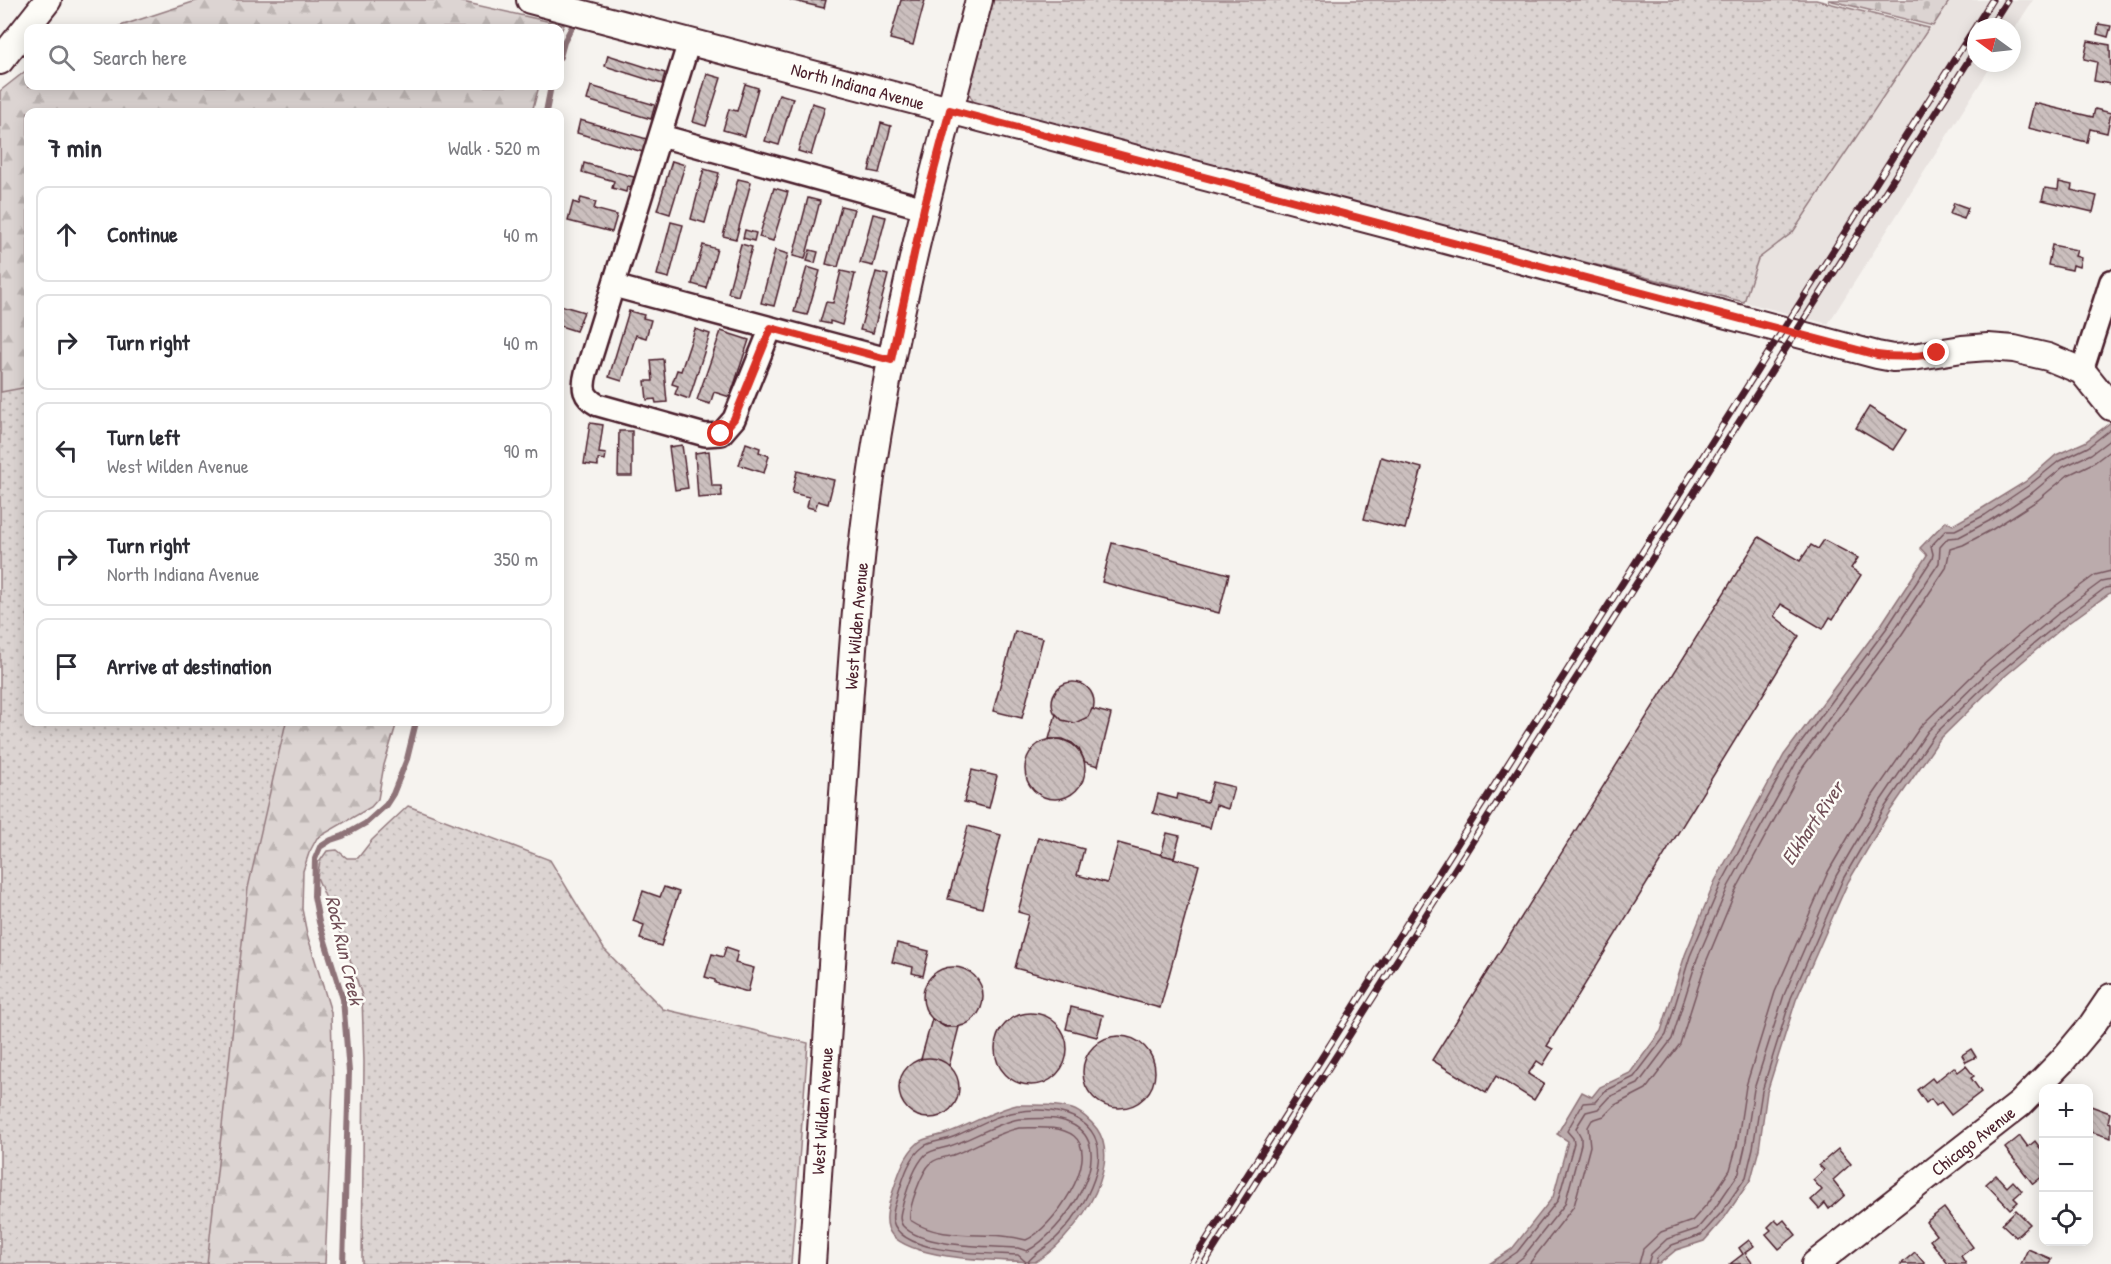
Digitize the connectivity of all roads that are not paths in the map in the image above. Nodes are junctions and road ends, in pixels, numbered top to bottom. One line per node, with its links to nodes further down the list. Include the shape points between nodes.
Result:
1 (48, 0): 4 (street)
2 (530, 0): 6 (street, North Indiana Avenue)
3 (979, 0): 8 (street, West Wilden Avenue)
4 (29, 24)
5 (24, 30): 7 (street)
6 (689, 42): 8 (street, North Indiana Avenue); 9 (street)
7 (0, 61)
8 (950, 110): 10 (street, West Wilden Avenue); 15 (street, North Indiana Avenue, via 1877,355 1893,358 1971,348 2014,349)
9 (661, 136): 10 (street); 12 (street)
10 (924, 208): 14 (street, West Wilden Avenue)
11 (2111, 281): 15 (street)
12 (614, 285): 13 (street); 13 (street, via 583,383 584,393 598,405 705,435 721,434 734,419)
13 (771, 328): 14 (street)
14 (891, 360): 18 (street, West Wilden Avenue, via 874,459 857,603)
15 (2082, 371): 16 (street, North Indiana Avenue)
16 (2111, 407)
17 (2111, 997): 19 (street, Chicago Avenue, via 2062,1061 2020,1104)
18 (812, 1264)
19 (1815, 1264)

